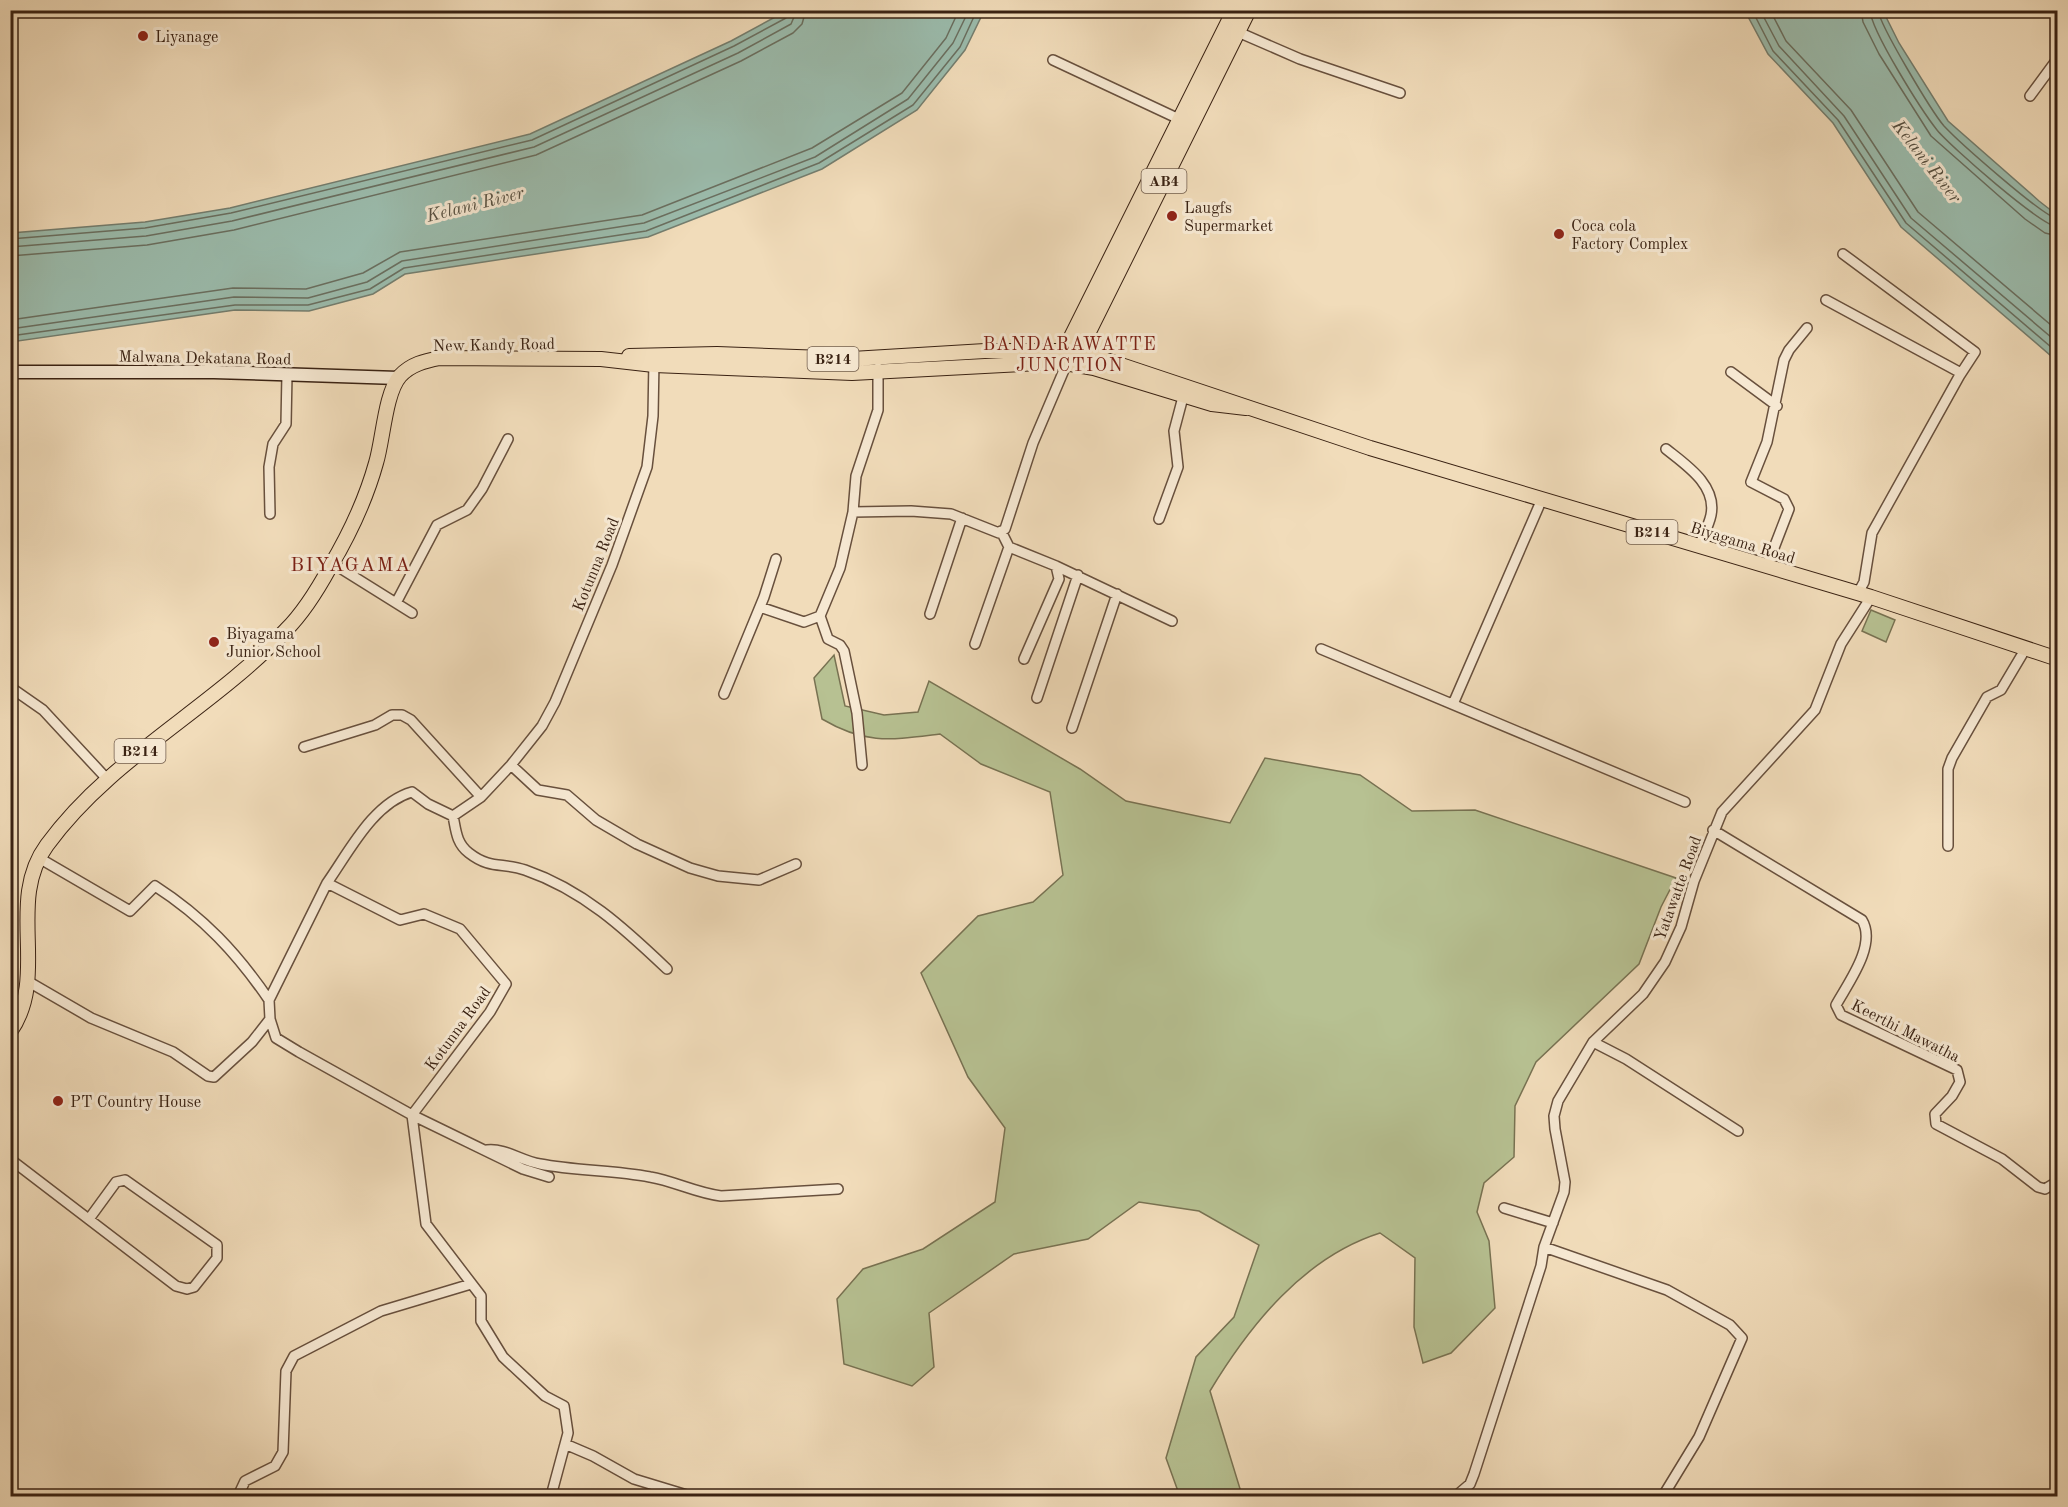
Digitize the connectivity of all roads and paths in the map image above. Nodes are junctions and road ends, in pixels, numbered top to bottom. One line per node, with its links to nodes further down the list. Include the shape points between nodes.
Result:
1 (1234, 10): 8 (main road, AB4)
2 (1249, 10): 3 (main road, AB4)
3 (1238, 32): 6 (street, via 1300,59); 8 (main road, AB4)
4 (2058, 58): 7 (street)
5 (1053, 60): 8 (street)
6 (1400, 93)
7 (2030, 96)
8 (1185, 122): 12 (main road, AB4)
9 (1843, 254): 18 (street, Yatawatte Road, via 1975,352)
10 (1826, 300): 18 (street)
11 (1808, 328): 21 (street, via 1784,360)
12 (1068, 358): 14 (main road, New Kandy Road / B214); 20 (main road, Biyagama Road / B214); 22 (main road, Biyagama Road / B214, via 1215,394); 30 (street, via 1033,443 1008,525)
13 (654, 359): 14 (main road, New Kandy Road / B214); 19 (main road, New Kandy Road / B214, via 440,358 419,362); 57 (street, Kotunna Road, via 651,443 633,509 555,702 542,726)
14 (878, 365): 26 (street, via 878,410 856,476)
15 (10, 372): 17 (main road, Malwana Dekatana Road)
16 (1731, 372): 21 (street)
17 (286, 374): 19 (main road, Malwana Dekatana Road); 27 (street, via 286,424 273,444 269,467)
18 (1960, 375): 39 (street, Yatawatte Road, via 1872,532)
19 (399, 378): 34 (main road, B214, via 369,485)
20 (1183, 396): 22 (main road, Biyagama Road / B214); 29 (street, via 1174,431 1178,467)
21 (1777, 406): 36 (street, via 1751,482 1784,499 1789,510)
22 (1246, 408): 25 (main road, Biyagama Road / B214)
23 (508, 439): 40 (street, via 467,510 437,525)
24 (1666, 449): 31 (street, via 1700,477 1710,496 1712,514)
25 (1542, 499): 31 (main road, Biyagama Road / B214); 54 (street)
26 (853, 512): 28 (street, via 911,511); 44 (street, via 840,568)
27 (270, 514)
28 (962, 518): 30 (street); 43 (street)
29 (1159, 519)
30 (1001, 531): 32 (street)
31 (1699, 546): 36 (main road, Biyagama Road / B214)
32 (1009, 547): 35 (street); 46 (street)
33 (776, 560): 41 (street)
34 (332, 563): 40 (street); 59 (main road, B214, via 299,616 276,640)
35 (1056, 566): 37 (street); 49 (street, via 1059,579)
36 (1767, 566): 39 (main road, Biyagama Road / B214)
37 (1078, 575): 38 (street); 53 (street)
38 (1117, 594): 45 (street); 55 (street)
39 (1865, 595): 47 (main road, Biyagama Road / B214); 63 (street, Yatawatte Road, via 1815,710 1722,812)
40 (396, 603): 42 (street)
41 (760, 607): 44 (street, via 804,622); 52 (street)
42 (412, 613)
43 (930, 614)
44 (820, 616): 58 (street, via 828,639 844,651 857,713)
45 (1172, 621)
46 (975, 644)
47 (2026, 648): 50 (main road, Biyagama Road / B214); 64 (street, via 2001,690 1987,697 1952,758 1948,769)
48 (1322, 649): 54 (street)
49 (1024, 659)
50 (2058, 659)
51 (10, 687): 59 (street, via 43,710)
52 (724, 694)
53 (1037, 698)
54 (1453, 704): 61 (street)
55 (1072, 728)
56 (304, 747): 60 (street, via 375,725 392,715 402,715 411,720)
57 (511, 765): 60 (street, Kotunna Road); 66 (street, via 538,790 567,795 596,820 690,868 718,876 759,880)
58 (862, 765)
59 (107, 779): 65 (main road, B214, via 65,820)
60 (481, 797): 62 (street, Kotunna Road)
61 (1685, 802)
62 (453, 816): 67 (street, via 412,792 402,795 365,828); 68 (street, via 457,839 467,852 490,866 523,869 592,904)
63 (1713, 830): 73 (street, Yatawatte Road, via 1681,927 1665,962 1643,994); 79 (street, Keerthi Mawatha, via 1862,920 1867,939 1836,1005 1840,1015 1958,1070 1960,1082 1935,1114 1936,1124 2002,1159 2038,1187 2045,1189)
64 (1948, 846)
65 (39, 858): 69 (main road, B214, via 27,900); 70 (street, via 130,911 155,886 182,904 241,959)
66 (796, 864)
67 (327, 883): 70 (street); 74 (street, Kotunna Road, via 400,920 424,914 460,929 506,984)
68 (668, 969)
69 (29, 982): 71 (street, via 91,1018 173,1052 214,1077 252,1042); 72 (main road, B214, via 21,1012)
70 (269, 1000): 71 (street)
71 (270, 1019): 74 (street, via 276,1038)
72 (10, 1032)
73 (1593, 1042): 75 (street); 83 (street, Yatawatte Road, via 1570,1077 1554,1116 1565,1182)
74 (412, 1115): 76 (street); 85 (street, via 426,1224)
75 (1738, 1131)
76 (486, 1150): 78 (street); 80 (street, via 497,1149 544,1165 652,1177 721,1196)
77 (10, 1159): 82 (street)
78 (549, 1177)
79 (2058, 1181)
80 (838, 1189)
81 (1504, 1208): 83 (street)
82 (89, 1219): 82 (street, via 116,1182 124,1180 217,1245 217,1258 194,1287 176,1286)
83 (1553, 1223): 84 (street, Yatawatte Road)
84 (1544, 1247): 90 (street, Yatawatte Road, via 1474,1474 1470,1484); 91 (street, via 1666,1290 1730,1325 1742,1338 1699,1437)
85 (471, 1284): 86 (street, via 481,1296 481,1321 503,1357 545,1396 564,1406 568,1419); 87 (street, via 381,1311 294,1356 286,1371 283,1452 275,1466 245,1480)
86 (565, 1444): 88 (street); 89 (street, via 634,1479)
87 (238, 1497)
88 (551, 1497)
89 (690, 1497)
90 (1456, 1497)
91 (1663, 1497)

